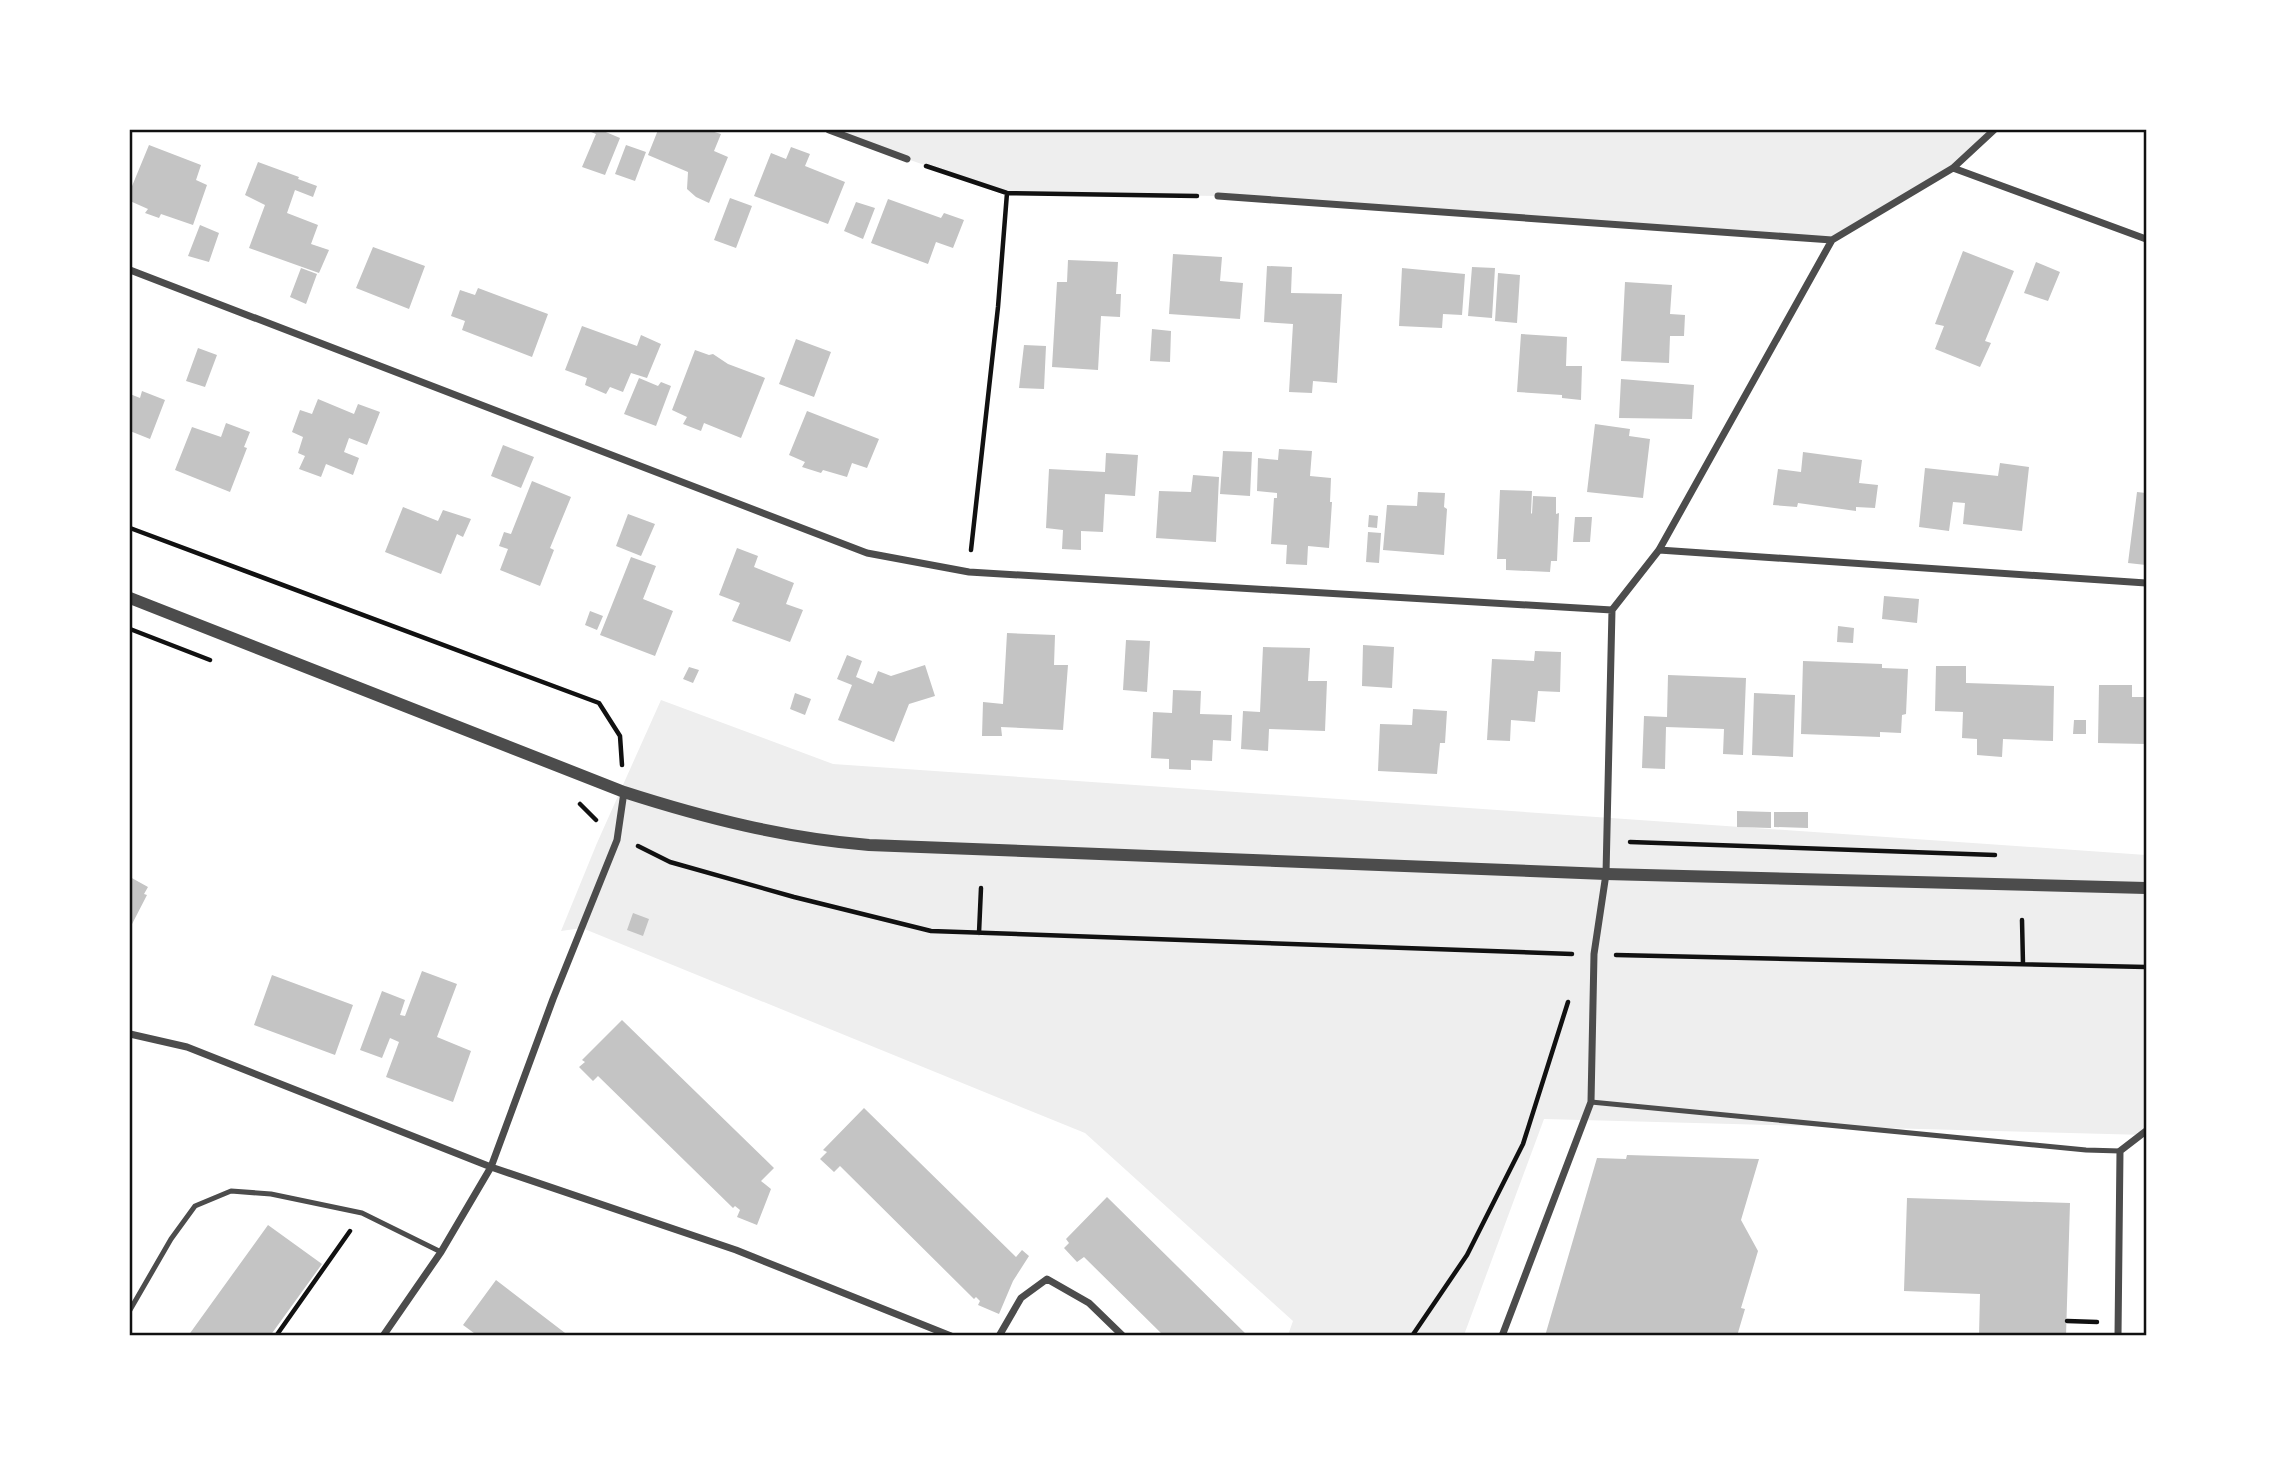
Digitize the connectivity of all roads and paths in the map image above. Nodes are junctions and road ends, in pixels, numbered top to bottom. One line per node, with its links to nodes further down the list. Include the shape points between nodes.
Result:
1 (829, 130): 3 (street)
2 (1994, 130): 4 (street)
3 (907, 159): 5 (path)
4 (1953, 168): 7 (street); 8 (street)
5 (1007, 193): 6 (path); 12 (path)
6 (1218, 196): 8 (street)
7 (2147, 239)
8 (1832, 240): 11 (street)
9 (130, 270): 12 (street, via 867,553)
10 (130, 528): 18 (path, via 599,703 620,737)
11 (1659, 550): 13 (street); 15 (street)
12 (969, 572): 15 (street)
13 (2147, 583)
14 (130, 597): 18 (street)
15 (1612, 610): 21 (street)
16 (130, 629): 17 (path)
17 (220, 664)
18 (624, 792): 20 (street); 23 (street, via 752,829 833,842)
19 (580, 804): 20 (path)
20 (617, 840): 27 (path, via 670,862 794,897 931,931); 36 (street)
21 (1606, 841): 22 (path); 23 (street)
22 (1996, 855)
23 (1606, 874): 25 (street); 28 (street)
24 (981, 888): 27 (path)
25 (2147, 888)
26 (2022, 920): 29 (path)
27 (979, 933): 28 (path)
28 (1594, 954): 29 (path); 33 (street)
29 (2022, 964): 30 (path)
30 (2147, 967)
31 (1571, 992): 45 (path, via 1523,1144 1467,1255)
32 (130, 1034): 36 (street, via 187,1047)
33 (1591, 1102): 35 (lane); 46 (street)
34 (2147, 1131): 35 (street)
35 (2120, 1151): 47 (street)
36 (491, 1167): 38 (street); 42 (street, via 736,1250)
37 (362, 1213): 38 (lane); 39 (lane, via 271,1194 231,1191 195,1206); 40 (path)
38 (441, 1252): 41 (street)
39 (130, 1310)
40 (276, 1335)
41 (383, 1335)
42 (951, 1335)
43 (999, 1335): 44 (street, via 1021,1298 1047,1279 1089,1303)
44 (1123, 1335)
45 (1412, 1335)
46 (1502, 1335)
47 (2118, 1335)

